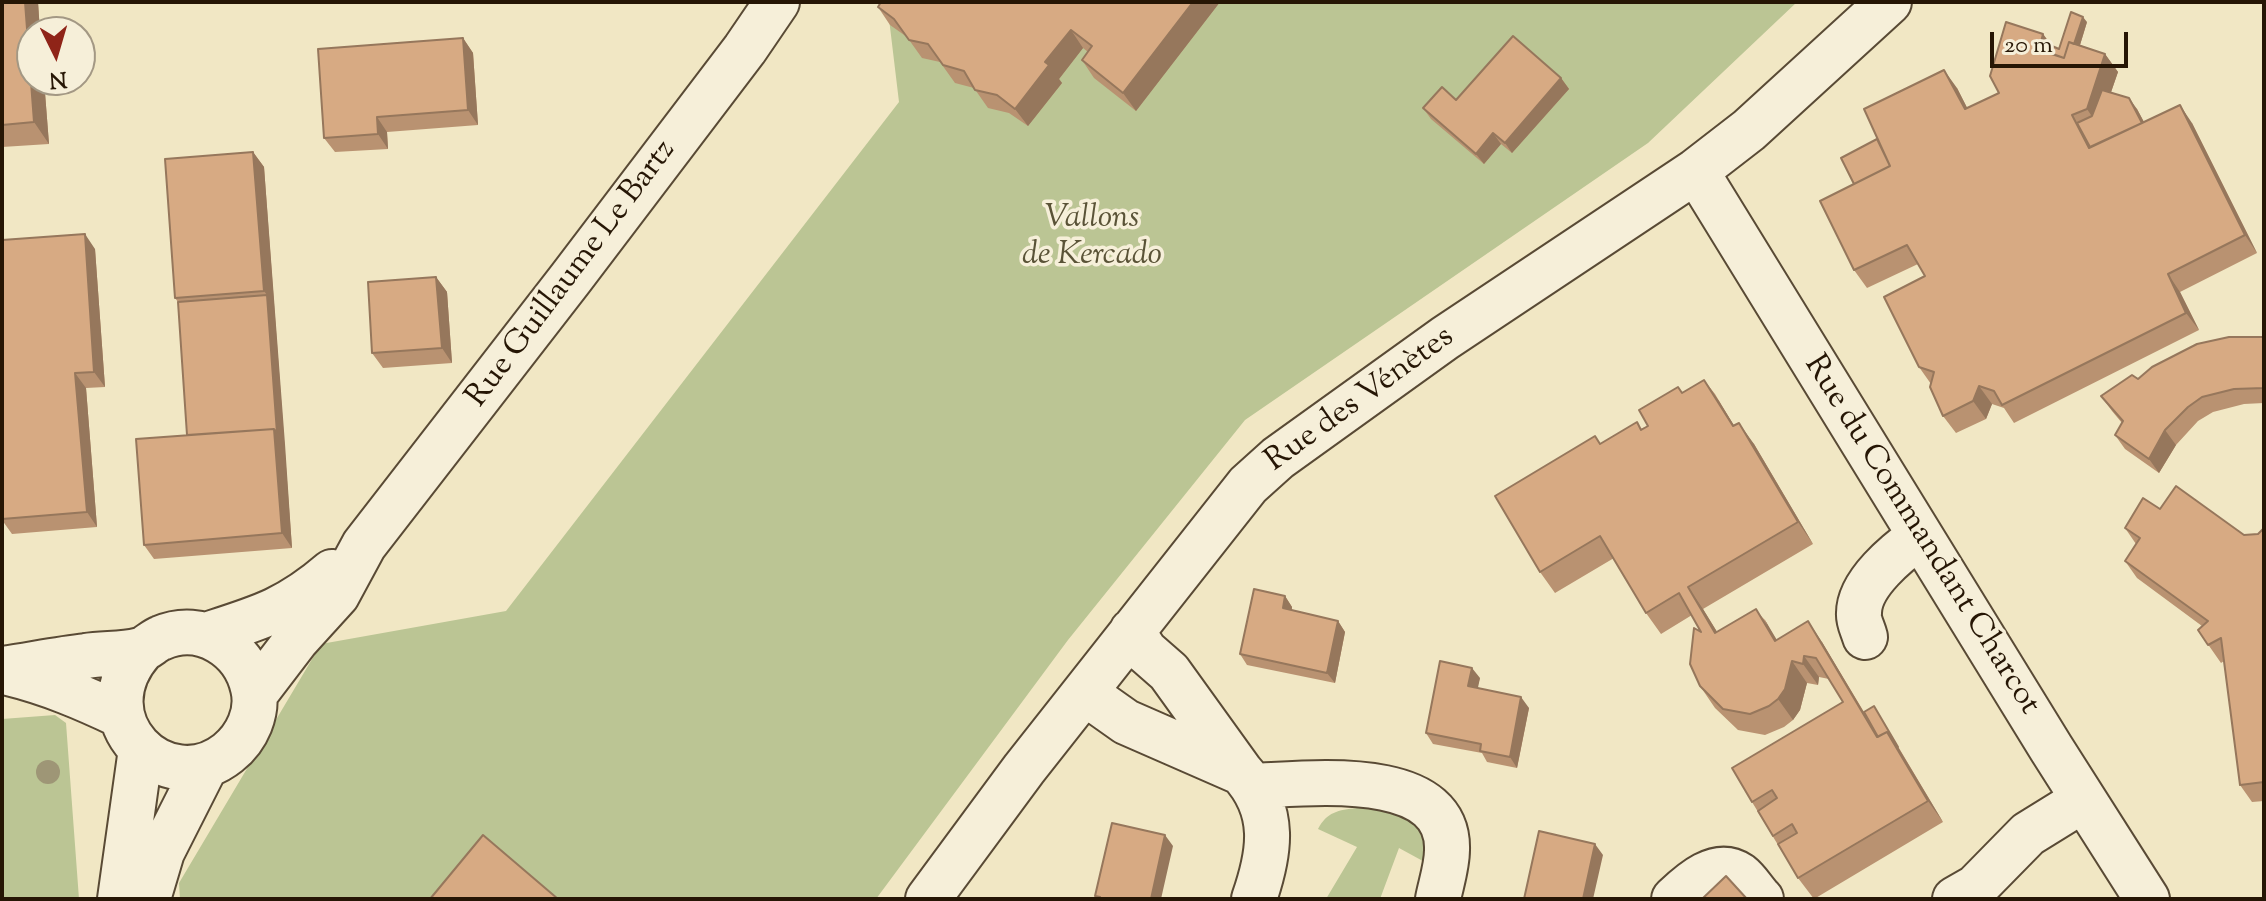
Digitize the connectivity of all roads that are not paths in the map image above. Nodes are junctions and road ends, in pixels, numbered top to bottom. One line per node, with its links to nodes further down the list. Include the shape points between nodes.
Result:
1 (777, 2): 5 (street, Rue Guillaume Le Bartz)
2 (1889, 2): 3 (street, Rue des Vénètes, via 1749,130)
3 (1696, 171): 4 (street, Rue du Commandant Charcot); 6 (street, Rue des Vénètes, via 1458,329 1278,458 1248,485)
4 (1920, 536): 8 (street, via 1879,573 1860,600 1858,616); 16 (street, Rue du Commandant Charcot)
5 (364, 545): 7 (street, Rue Guillaume Le Bartz, via 304,596 276,612); 12 (street, Rue Guillaume Le Bartz, via 337,595)
6 (1132, 631): 11 (street, Rue des Vénètes); 15 (street, via 1169,672)
7 (206, 635): 9 (street, via 183,632 161,637); 12 (street, via 239,657)
8 (1865, 637)
9 (142, 650): 10 (street); 13 (street, via 122,680 120,698)
10 (2, 671): 13 (street, via 77,694)
11 (1085, 693): 15 (street, via 1126,722); 19 (street, Rue des Vénètes)
12 (255, 694): 14 (street, via 242,739)
13 (131, 732): 14 (street, via 169,765); 17 (street)
14 (206, 765): 18 (street, via 162,852)
15 (1247, 779): 20 (street, via 1264,810 1268,833 1265,868); 21 (street, via 1388,787 1428,804 1441,821 1448,849)
16 (2083, 800): 24 (street, via 2028,834 1976,887); 25 (street, Rue du Commandant Charcot)
17 (120, 899)
18 (148, 899)
19 (928, 899)
20 (1254, 899)
21 (1438, 899)
22 (1674, 899): 23 (street, via 1694,880 1717,870 1738,874)
23 (1761, 899)
24 (1955, 899)
25 (2147, 899)

